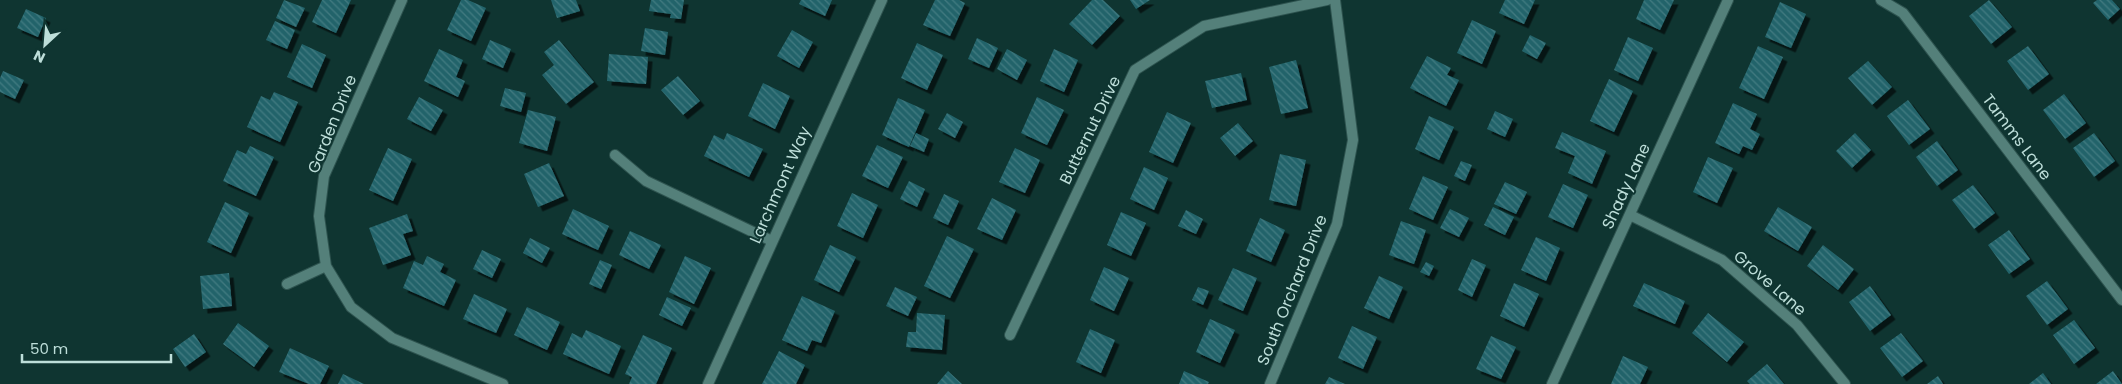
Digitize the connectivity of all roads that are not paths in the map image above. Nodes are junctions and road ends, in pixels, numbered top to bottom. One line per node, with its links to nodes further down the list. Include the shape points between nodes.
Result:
1 (402, 0): 10 (street, Garden Drive, via 324,176 319,216)
2 (882, 0): 9 (street, Larchmont Way)
3 (1327, 0): 13 (street, Butternut Drive, via 1204,26 1135,70)
4 (1335, 0): 16 (street, South Orchard Drive, via 1353,140 1337,224)
5 (1728, 0): 8 (street, Shady Lane)
6 (1881, 0): 12 (street, Tamms Lane, via 1903,13)
7 (615, 155): 9 (street, via 646,181)
8 (1630, 215): 17 (street, Shady Lane); 18 (street, Grove Lane, via 1722,260 1796,325)
9 (772, 241): 15 (street, Larchmont Way)
10 (326, 266): 11 (street); 14 (street, via 351,308 392,338)
11 (287, 284)
12 (2122, 300)
13 (1010, 335)
14 (503, 384)
15 (708, 384)
16 (1270, 384)
17 (1552, 384)
18 (1845, 384)

